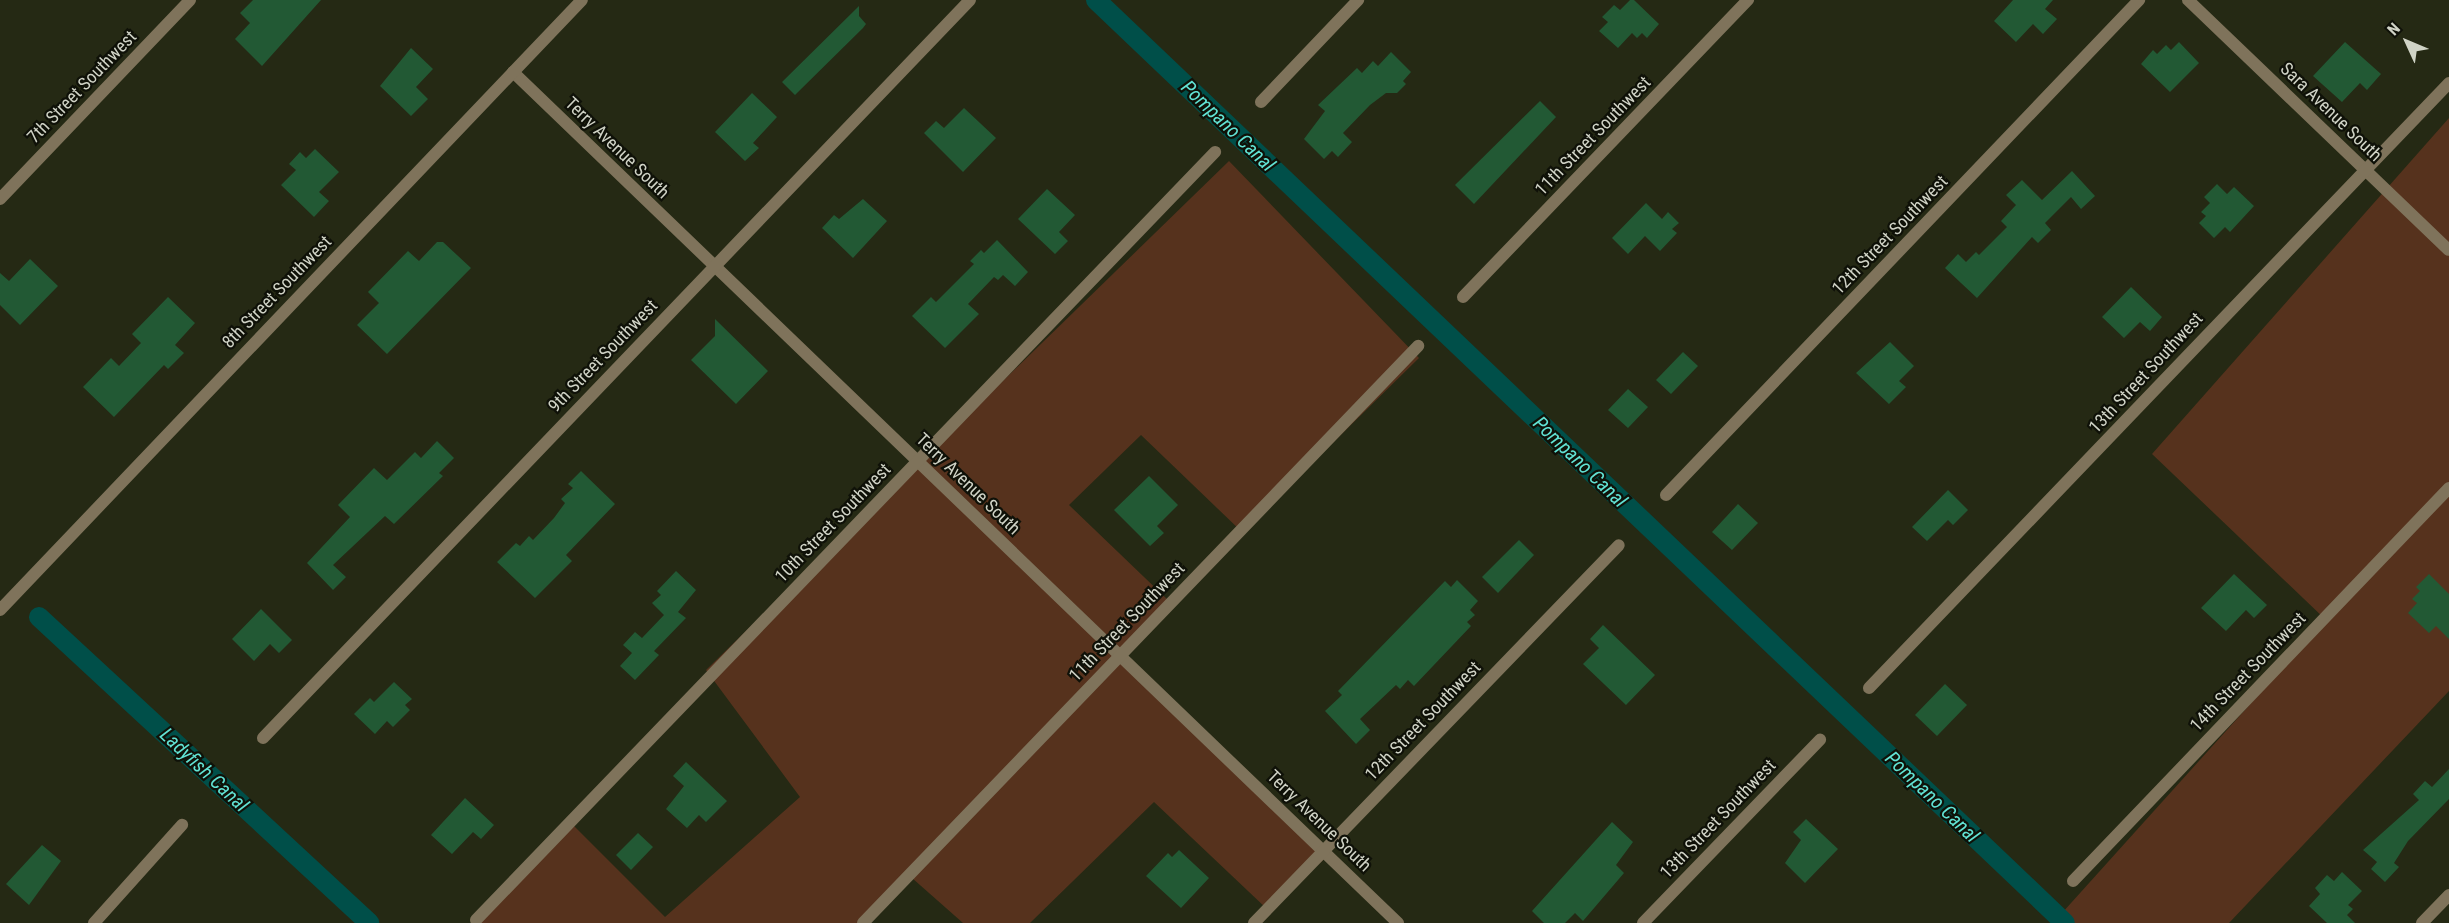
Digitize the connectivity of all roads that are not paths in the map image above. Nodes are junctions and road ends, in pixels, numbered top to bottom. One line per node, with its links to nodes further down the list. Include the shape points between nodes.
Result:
1 (190, 0): 13 (street, 7th Street Southwest)
2 (582, 0): 8 (street, 8th Street Southwest)
3 (970, 0): 15 (street, 9th Street Southwest)
4 (1358, 0): 10 (street)
5 (1748, 0): 16 (street, 11th Street Southwest)
6 (2139, 0): 20 (street, 12th Street Southwest)
7 (2188, 0): 12 (street, Sara Avenue South)
8 (513, 72): 15 (street, Terry Avenue South); 22 (street, 8th Street Southwest)
9 (2449, 83): 12 (street, 13th Street Southwest)
10 (1262, 102)
11 (1215, 152): 18 (street, 10th Street Southwest)
12 (2366, 170): 14 (street, Sara Avenue South); 24 (street, 13th Street Southwest)
13 (0, 199)
14 (2449, 250)
15 (715, 265): 18 (street, Terry Avenue South); 25 (street, 9th Street Southwest)
16 (1463, 297)
17 (1418, 346): 23 (street, 11th Street Southwest)
18 (917, 461): 23 (street, Terry Avenue South); 31 (street, 10th Street Southwest)
19 (2449, 489): 29 (street, 14th Street Southwest)
20 (1666, 495)
21 (1619, 545): 28 (street, 12th Street Southwest)
22 (0, 610)
23 (1120, 654): 28 (street, Terry Avenue South); 33 (street, 11th Street Southwest)
24 (1869, 688)
25 (263, 738)
26 (1820, 740): 36 (street, 13th Street Southwest)
27 (182, 825): 32 (street)
28 (1324, 850): 34 (street, 12th Street Southwest); 35 (street, Terry Avenue South)
29 (2073, 881)
30 (2449, 895): 37 (street)
31 (476, 920)
32 (94, 923)
33 (863, 923)
34 (1254, 923)
35 (1398, 923)
36 (1643, 923)
37 (2422, 923)

